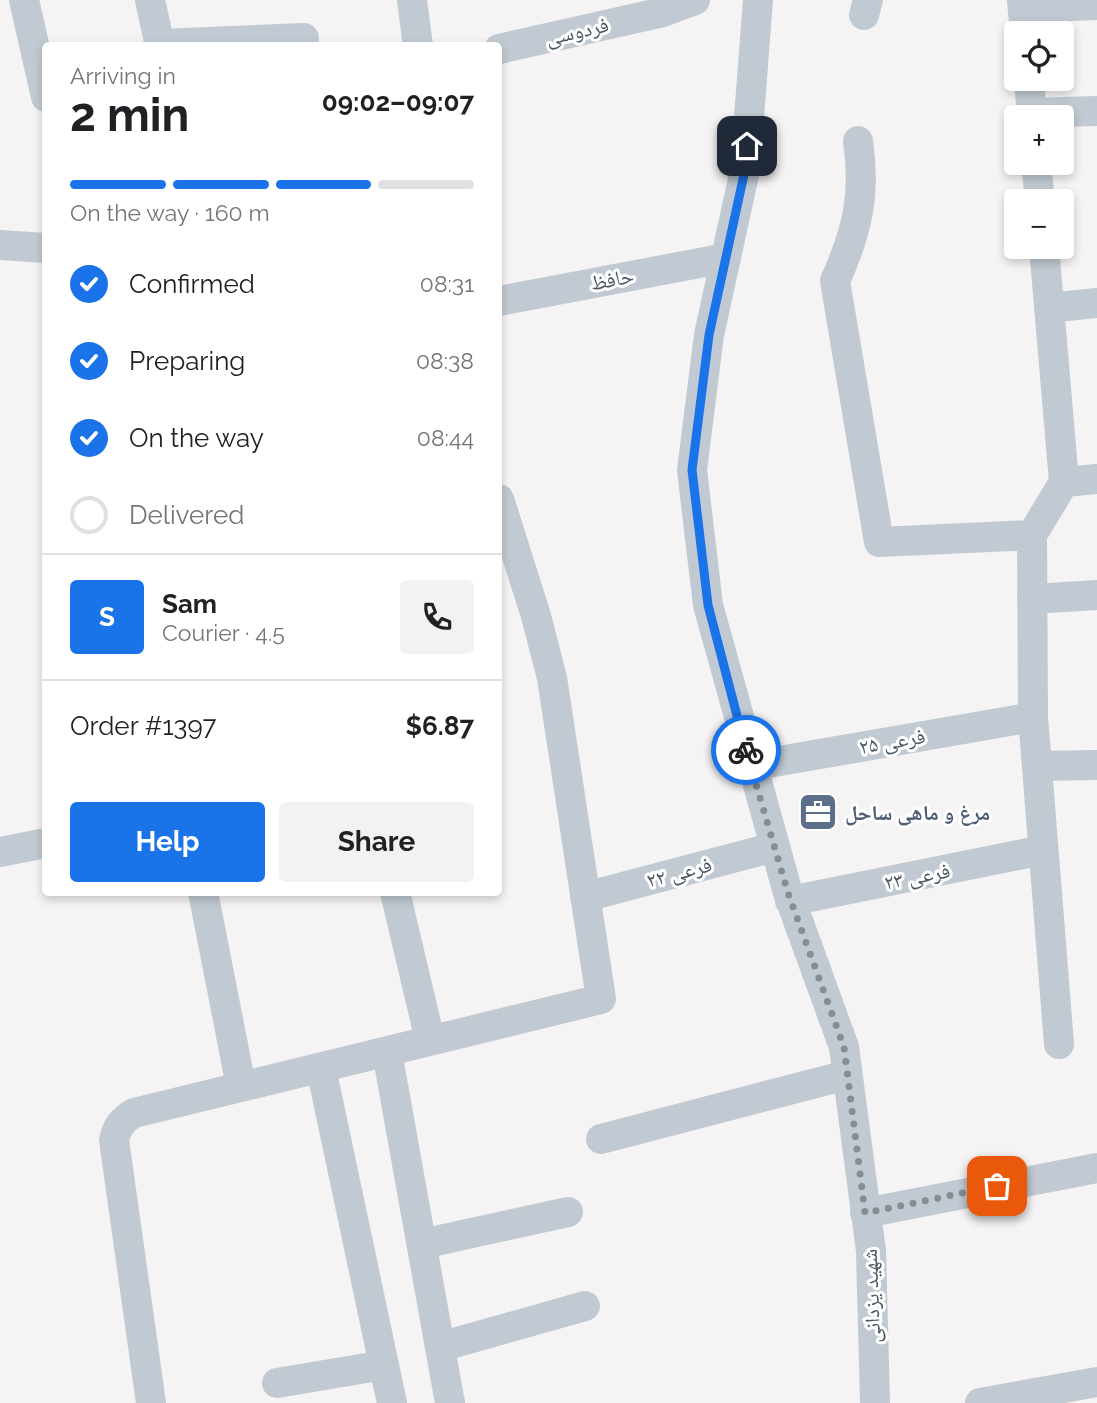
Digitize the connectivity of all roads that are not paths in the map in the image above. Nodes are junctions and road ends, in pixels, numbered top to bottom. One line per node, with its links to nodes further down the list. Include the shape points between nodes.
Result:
1 (24, 0): 14 (street)
2 (150, 0): 10 (street)
3 (412, 0): 12 (street)
4 (695, 0): 13 (street, فردوسی, via 663,12)
5 (758, 0): 20 (street, شهید یزدانی, via 745,170)
6 (1039, 3): 7 (street); 8 (street)
7 (1097, 5)
8 (1031, 21)
9 (304, 38): 11 (street)
10 (159, 42)
11 (222, 42)
12 (417, 42)
13 (502, 48)
14 (42, 79)
15 (1097, 111): 16 (street)
16 (1074, 112)
17 (858, 141): 28 (street, via 863,177 858,217 835,281 879,542)
18 (0, 245): 19 (street)
19 (42, 248)
20 (726, 258): 22 (street, حافظ); 33 (street, شهید یزدانی, via 709,335 692,470 708,605)
21 (1045, 259): 24 (street)
22 (502, 300)
23 (1097, 303): 24 (street)
24 (1049, 308): 26 (street)
25 (1097, 479): 26 (street)
26 (1064, 482): 28 (street)
27 (502, 508): 41 (street, via 552,678)
28 (1032, 535): 30 (street)
29 (1097, 595): 30 (street)
30 (1032, 599): 31 (street)
31 (1033, 717): 33 (street, فرعی ۲۵); 34 (street)
32 (1097, 765): 34 (street)
33 (751, 766): 36 (street, شهید یزدانی)
34 (1038, 766): 37 (street)
35 (42, 844): 38 (street)
36 (774, 847): 41 (street, فرعی ۲۲); 42 (street, شهید یزدانی)
37 (1042, 850): 42 (street, فرعی ۲۳); 44 (street)
38 (0, 852)
39 (204, 896): 48 (street)
40 (396, 896): 43 (street)
41 (584, 897): 43 (street, via 601,999)
42 (790, 901): 47 (street, شهید یزدانی, via 844,1047)
43 (430, 1040): 45 (street)
44 (1059, 1044)
45 (387, 1052): 46 (street); 53 (street)
46 (321, 1068): 48 (street); 56 (street)
47 (847, 1076): 49 (street); 52 (street, شهید یزدانی)
48 (241, 1086): 59 (street, via 134,1113 116,1129)
49 (601, 1139)
50 (1097, 1168): 52 (street)
51 (568, 1212): 53 (street)
52 (865, 1213): 62 (street, شهید یزدانی, via 871,1251)
53 (422, 1244): 55 (street)
54 (585, 1306): 55 (street)
55 (440, 1347): 61 (street)
56 (384, 1365): 58 (street); 60 (street)
57 (1097, 1382): 63 (street)
58 (277, 1383)
59 (150, 1403)
60 (392, 1403)
61 (450, 1403)
62 (875, 1403)
63 (980, 1403)

